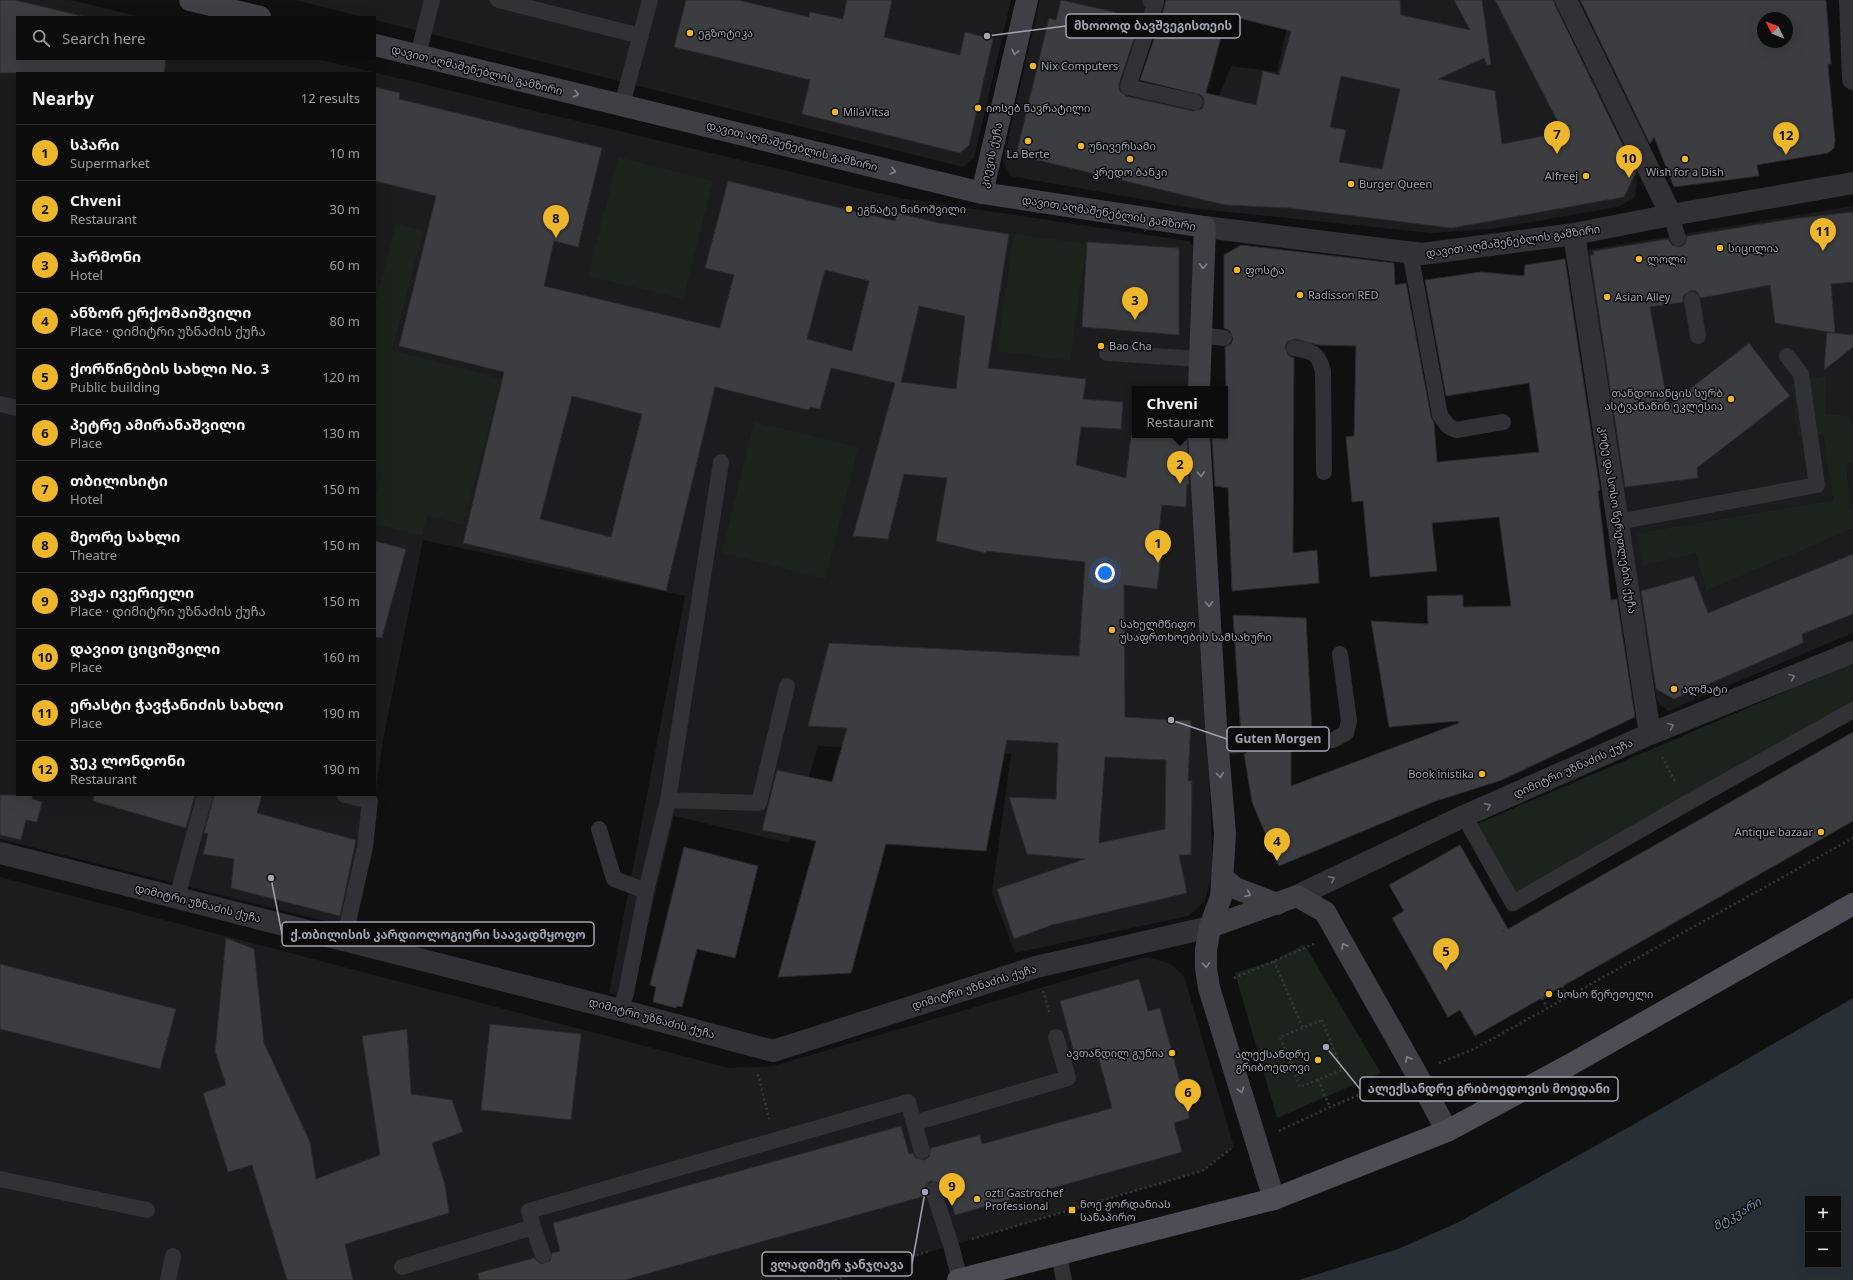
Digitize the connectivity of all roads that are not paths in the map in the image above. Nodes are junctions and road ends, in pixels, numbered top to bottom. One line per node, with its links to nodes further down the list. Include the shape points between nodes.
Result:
1 (190, 0): 9 (main road)
2 (432, 0): 12 (lane)
3 (498, 0): 10 (lane)
4 (650, 0): 10 (lane)
5 (1027, 0): 17 (main road, კიევის ქუჩა, one-way to 17)
6 (1154, 0): 14 (lane, via 1128,87)
7 (1566, 0): 18 (street)
8 (1850, 0): 13 (street)
9 (256, 16)
10 (640, 36): 15 (lane)
11 (376, 45): 12 (main road, დავით აღმაშენებლის გამზირი)
12 (418, 55): 15 (main road, დავით აღმაშენებლის გამზირი, one-way to 15)
13 (1853, 79)
14 (1195, 102)
15 (622, 105): 17 (main road, დავით აღმაშენებლის გამზირი, one-way to 17)
16 (1853, 184): 18 (street, დავით აღმაშენებლის გამზირი)
17 (982, 193): 19 (main road, დავით აღმაშენებლის გამზირი)
18 (1671, 215): 20 (street, დავით აღმაშენებლის გამზირი); 21 (lane)
19 (1205, 228): 22 (street, დავით აღმაშენებლის გამზირი); 24 (main road, one-way to 24)
20 (1574, 234): 22 (street, დავით აღმაშენებლის გამზირი, via 1422,254); 38 (street, კოტე და სოსო წერეთლების ქუჩა)
21 (1678, 238)
22 (1410, 252): 34 (lane, via 1440,415 1448,426 1456,430)
23 (1692, 300): 25 (lane)
24 (1200, 335): 26 (lane); 30 (main road)
25 (1698, 336)
26 (1224, 338)
27 (1294, 348): 37 (lane, via 1309,350 1320,359 1323,371)
28 (1107, 353): 30 (lane)
29 (1787, 356): 38 (lane, via 1801,374 1817,485)
30 (1199, 359): 31 (main road)
31 (1199, 386)
32 (0, 404): 33 (lane)
33 (16, 408)
34 (1504, 422)
35 (1199, 438): 46 (main road, one-way to 46)
36 (721, 462): 49 (lane)
37 (1324, 472)
38 (1618, 522): 43 (street, კოტე და სოსო წერეთლების ქუჩა)
39 (1340, 654): 44 (lane, via 1350,721 1346,733 1333,740)
40 (1852, 655): 43 (street, დიმიტრი უზნაძის ქუჩა, one-way to 40)
41 (788, 686): 49 (lane, via 759,803)
42 (1853, 710): 50 (lane, via 1513,903)
43 (1650, 734): 50 (street, დიმიტრი უზნაძის ქუჩა, one-way to 43)
44 (1291, 742)
45 (1242, 745): 46 (lane)
46 (1217, 746): 53 (main road, one-way to 53, via 1224,834)
47 (206, 796): 56 (lane)
48 (349, 796): 60 (lane, via 370,801 365,847)
49 (668, 800): 54 (lane)
50 (1464, 816): 55 (street, დიმიტრი უზნაძის ქუჩა, one-way to 50)
51 (599, 829): 54 (lane, via 614,879)
52 (0, 853): 56 (street, დიმიტრი უზნაძის ქუჩა)
53 (1223, 878): 57 (main road, one-way to 57, via 1235,888); 59 (main road, via 1221,897)
54 (646, 891): 61 (lane, via 626,993)
55 (1297, 896): 57 (main road, დიმიტრი უზნაძის ქუჩა); 64 (main road, one-way to 55, via 1325,912)
56 (177, 897): 60 (street, დიმიტრი უზნაძის ქუჩა)
57 (1277, 904): 59 (main road, დიმიტრი უზნაძის ქუჩა)
58 (1853, 904): 64 (main road, via 1566,1067)
59 (1210, 927): 61 (street, დიმიტრი უზნაძის ქუჩა, via 1036,967 773,1051); 68 (main road, one-way to 68, via 1206,950 1209,988)
60 (344, 940): 61 (street, დიმიტრი უზნაძის ქუჩა)
61 (620, 1010)
62 (1056, 1037): 63 (lane, via 1068,1078)
63 (914, 1123): 65 (lane); 70 (lane, via 908,1102 529,1211)
64 (1447, 1131): 68 (main road)
65 (922, 1151)
66 (0, 1179): 69 (lane)
67 (933, 1190): 76 (lane, via 951,1245)
68 (1274, 1199): 72 (main road)
69 (147, 1210)
70 (533, 1226): 71 (lane); 74 (lane)
71 (543, 1255)
72 (1059, 1255): 76 (main road); 77 (lane)
73 (173, 1256): 75 (lane)
74 (402, 1267)
75 (168, 1280)
76 (959, 1280)
77 (1064, 1280)

